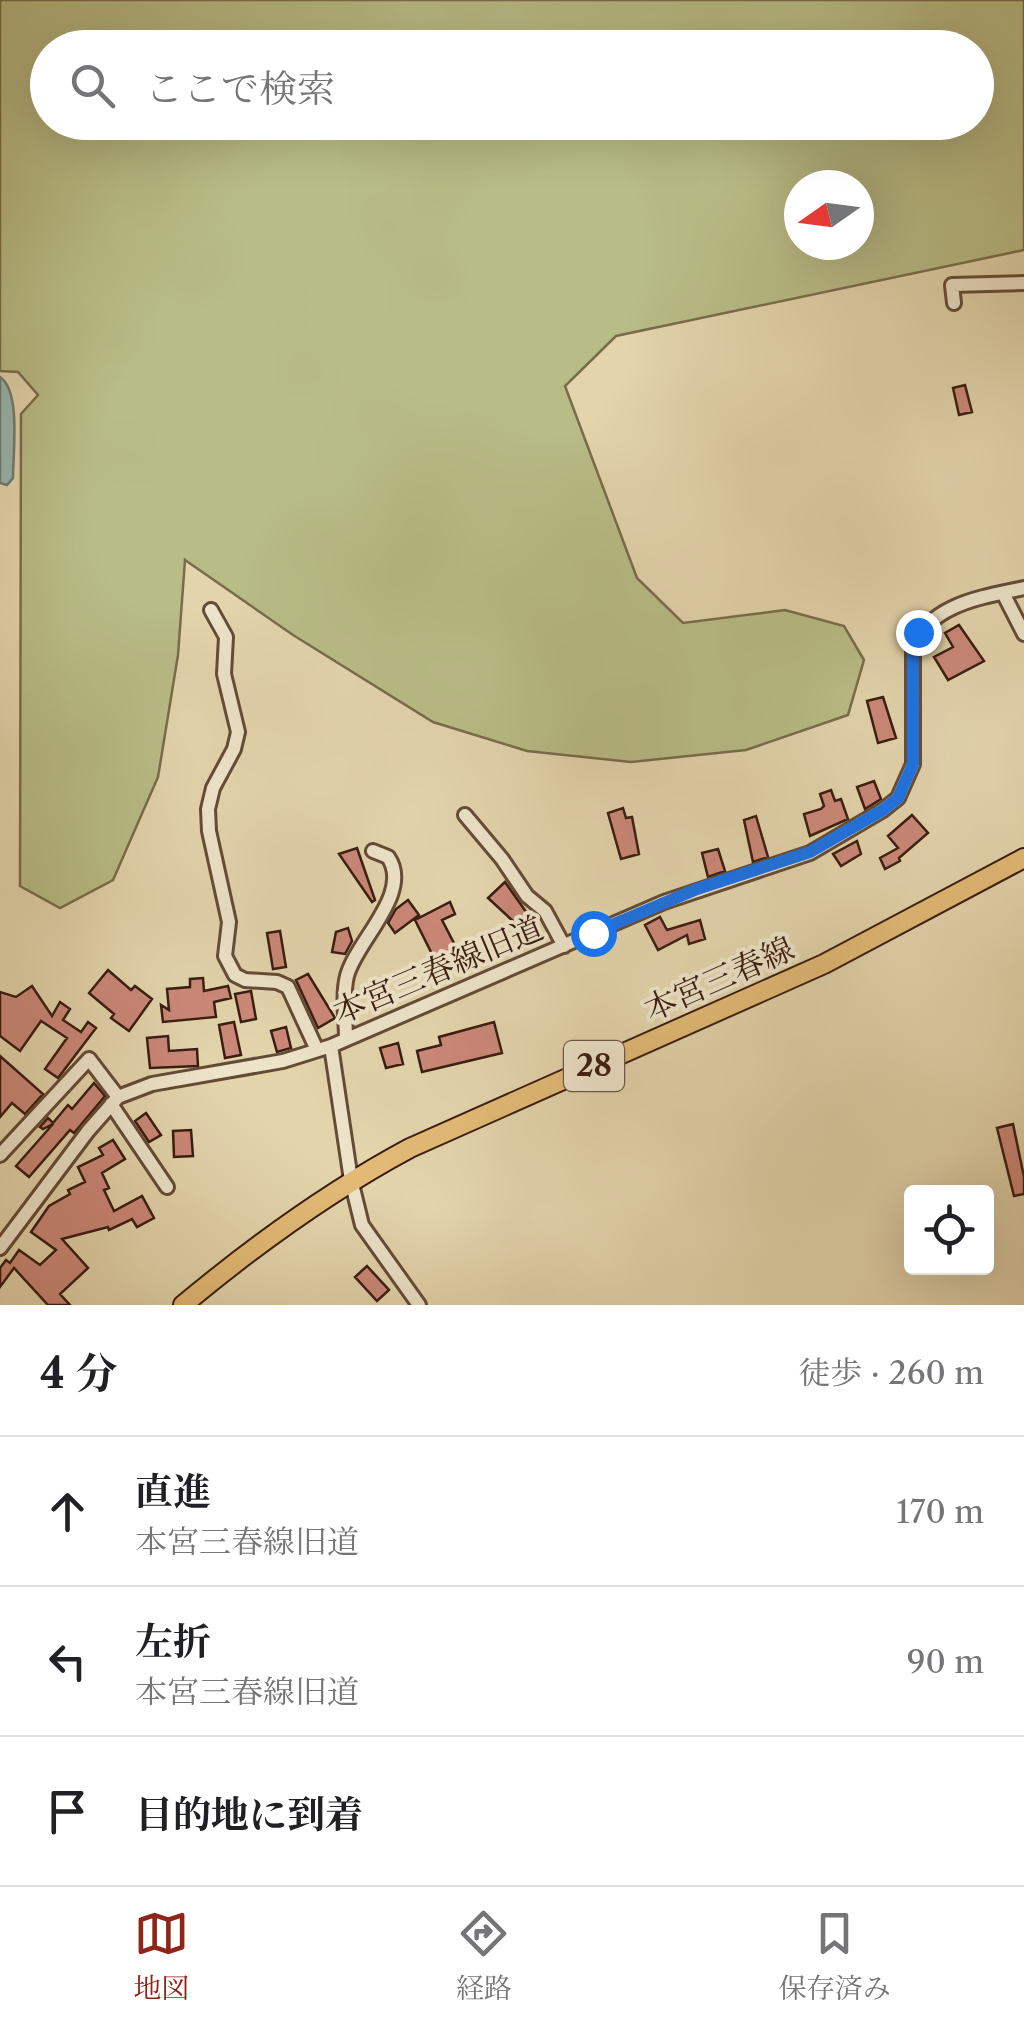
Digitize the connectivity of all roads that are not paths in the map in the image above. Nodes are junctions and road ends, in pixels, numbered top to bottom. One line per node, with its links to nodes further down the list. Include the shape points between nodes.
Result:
1 (1024, 283): 2 (street, via 952,285)
2 (954, 303)
3 (1024, 588): 4 (street, 本宮三春線旧道)
4 (1004, 593): 6 (street); 10 (street, 本宮三春線旧道, via 946,611 918,632 913,764 898,798 810,852 697,889)
5 (211, 610): 12 (street, via 226,637 224,674 238,732 208,809 229,922 225,956 235,975 288,987)
6 (1024, 634)
7 (465, 815): 10 (street, via 545,911)
8 (372, 851): 11 (street, via 388,856 396,878 348,972)
9 (1024, 858): 15 (main road, 本宮三春線 / 28, via 824,964 476,1117)
10 (564, 946): 11 (street, 本宮三春線旧道)
11 (346, 1039): 12 (street, 本宮三春線旧道)
12 (324, 1048): 13 (street, 本宮三春線旧道, via 152,1084); 15 (street)
13 (115, 1101): 14 (street, via 89,1059); 16 (street); 17 (street)
14 (0, 1155)
15 (351, 1180): 18 (main road, 本宮三春線 / 28); 19 (street, via 362,1225)
16 (167, 1187)
17 (0, 1248)
18 (184, 1305)
19 (419, 1305)

